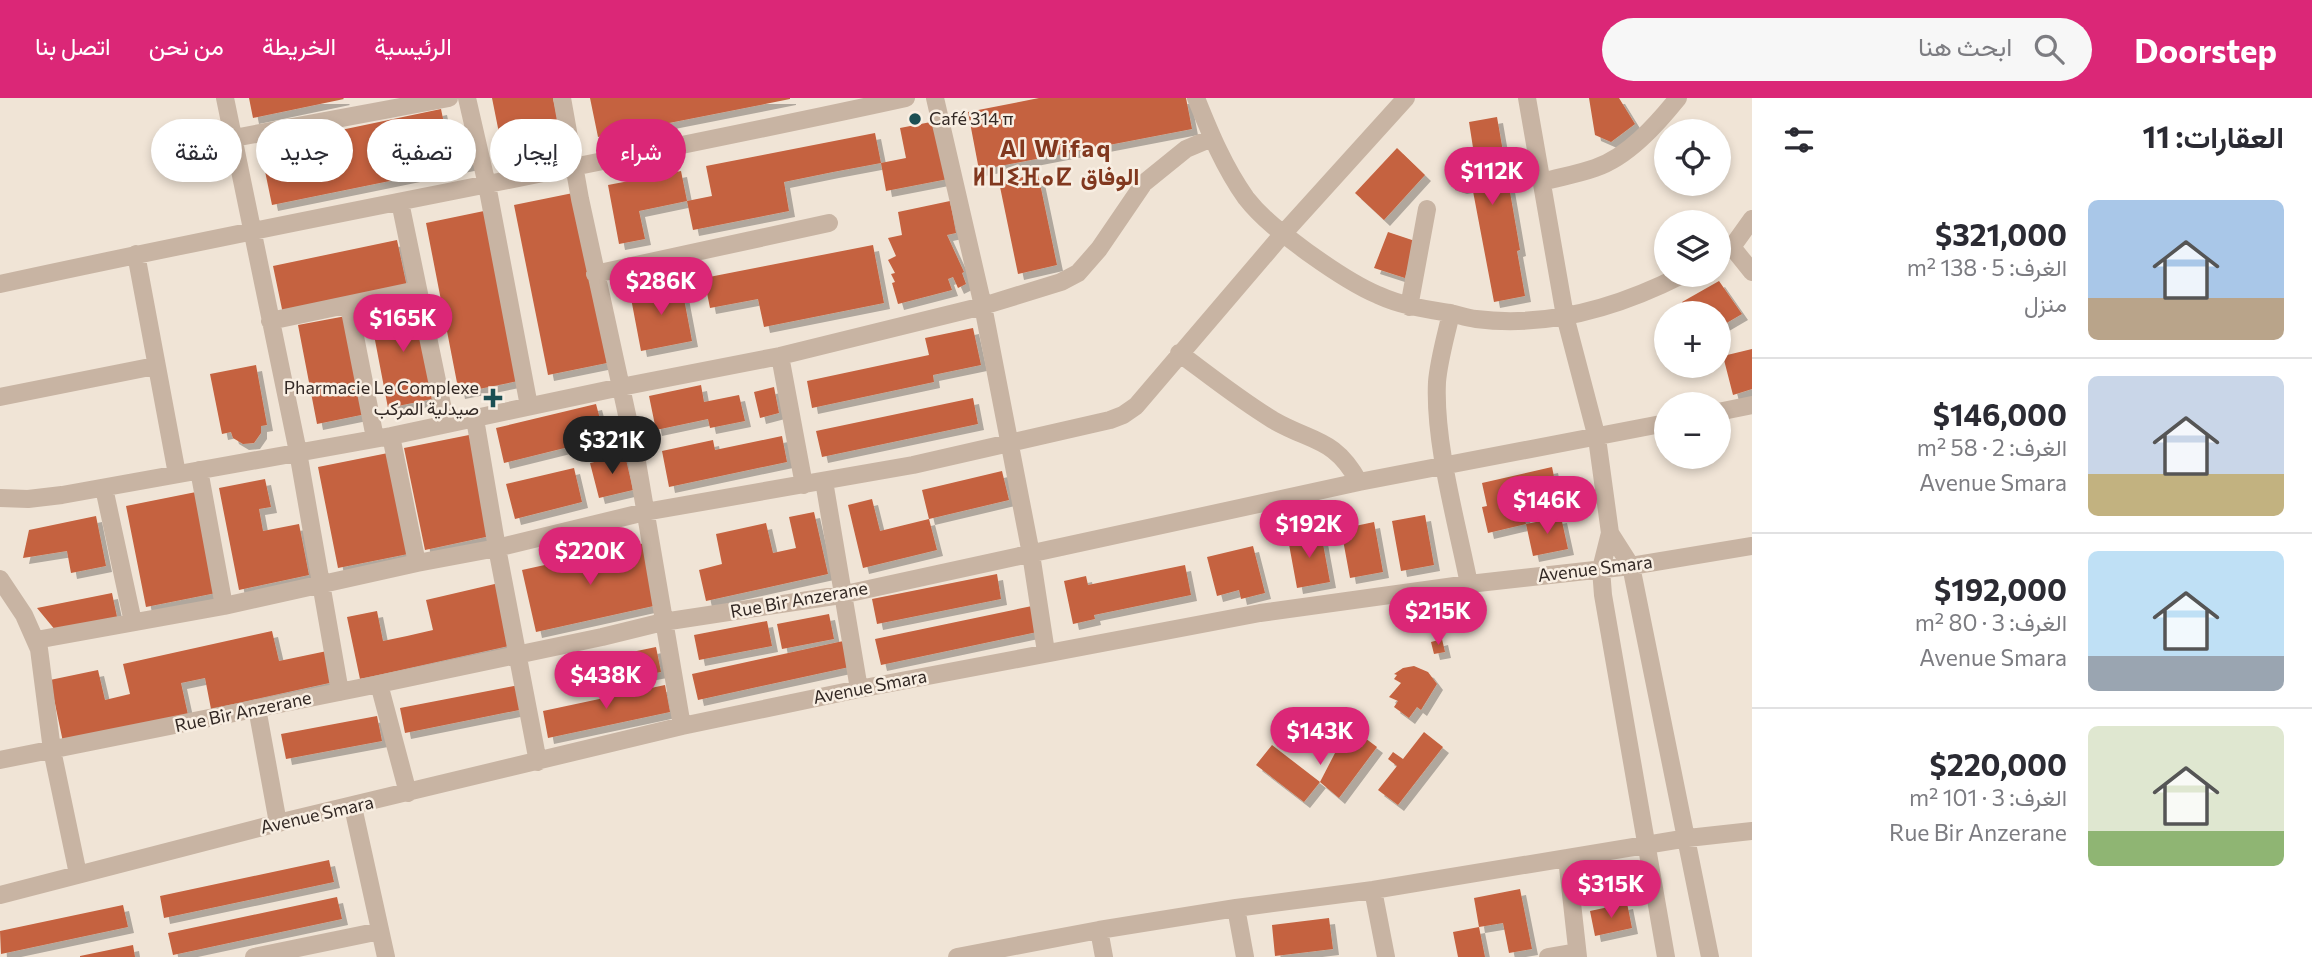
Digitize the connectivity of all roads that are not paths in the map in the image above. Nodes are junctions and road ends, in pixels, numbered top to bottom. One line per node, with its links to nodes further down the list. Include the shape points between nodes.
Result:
1 (225, 98): 11 (street)
2 (449, 98): 13 (street)
3 (467, 98): 20 (street)
4 (562, 98): 12 (street)
5 (906, 98): 15 (street)
6 (935, 98): 36 (street)
7 (1196, 98): 14 (street)
8 (1406, 98): 26 (street)
9 (1527, 98): 19 (street)
10 (1678, 98): 19 (street, via 1628,150 1598,168)
11 (230, 119)
12 (566, 119)
13 (242, 137)
14 (1212, 138): 26 (street, via 1246,198); 36 (street, via 1186,149 1144,183 1078,273)
15 (582, 166)
16 (242, 179): 25 (street)
17 (501, 182): 20 (street)
18 (578, 182): 31 (street)
19 (1542, 182): 39 (street)
20 (486, 185): 21 (street); 47 (street)
21 (400, 202): 25 (street); 34 (street)
22 (1427, 209): 37 (street)
23 (1752, 219): 27 (street)
24 (829, 223): 31 (street)
25 (252, 230): 28 (street); 40 (street)
26 (1282, 235): 37 (street, via 1331,270); 41 (street)
27 (1731, 244)
28 (136, 254): 32 (street); 43 (street)
29 (1731, 256): 30 (street)
30 (1752, 272)
31 (596, 274): 44 (street)
32 (0, 284)
33 (1659, 287): 39 (street)
34 (417, 290): 35 (street); 50 (street)
35 (349, 306): 40 (street); 52 (street)
36 (983, 306): 42 (street); 54 (street)
37 (1409, 307): 38 (street)
38 (1451, 313): 39 (street, via 1522,320); 56 (street, via 1438,378)
39 (1565, 316): 53 (street)
40 (270, 321): 55 (street)
41 (1179, 353): 54 (street, via 1136,406 1123,415); 60 (street, via 1274,421 1338,452)
42 (780, 356): 44 (street); 61 (street)
43 (155, 366): 45 (street); 58 (street)
44 (621, 387): 47 (street); 64 (street)
45 (0, 397)
46 (1752, 405): 48 (street)
47 (529, 406): 49 (street)
48 (1731, 409)
49 (475, 419): 50 (street); 67 (street)
50 (446, 424): 52 (street)
51 (1654, 426): 53 (street, Rue Bir Anzerane)
52 (383, 437): 55 (street); 69 (street)
53 (1597, 438): 56 (street, Rue Bir Anzerane); 65 (street)
54 (1009, 444): 59 (street); 68 (street)
55 (299, 452): 57 (street); 73 (street)
56 (1446, 467): 60 (street, Rue Bir Anzerane); 74 (street)
57 (199, 470): 58 (street); 76 (street)
58 (177, 474): 62 (street)
59 (824, 481): 61 (street); 75 (street)
60 (1359, 482): 68 (street, Rue Bir Anzerane)
61 (804, 485): 64 (street)
62 (104, 488): 63 (street, via 28,499); 77 (street)
63 (0, 498)
64 (645, 512): 67 (street); 78 (street)
65 (1610, 533): 70 (street); 71 (street)
66 (1752, 546): 70 (street, Avenue Smara)
67 (497, 548): 69 (street); 81 (street)
68 (1031, 554): 75 (street, Rue Bir Anzerane); 80 (street)
69 (417, 563): 73 (street)
70 (1631, 566): 71 (street, Avenue Smara); 94 (street)
71 (1601, 569): 74 (street, Avenue Smara); 95 (street)
72 (0, 579): 79 (street)
73 (323, 584): 76 (street); 84 (street)
74 (1469, 584): 80 (street, Avenue Smara, via 1260,613)
75 (841, 595): 78 (street, Rue Bir Anzerane); 83 (street)
76 (225, 606): 77 (street)
77 (133, 622): 79 (street)
78 (663, 622): 81 (street, Rue Bir Anzerane); 86 (street)
79 (36, 640): 87 (street)
80 (1046, 652): 83 (street, Avenue Smara)
81 (517, 655): 82 (street, Rue Bir Anzerane); 89 (street)
82 (379, 684): 84 (street, Rue Bir Anzerane); 90 (street)
83 (859, 689): 86 (street, Avenue Smara)
84 (341, 692): 85 (street, Rue Bir Anzerane)
85 (257, 708): 87 (street, Rue Bir Anzerane); 92 (street)
86 (682, 726): 89 (street, Avenue Smara)
87 (52, 750): 88 (street, Rue Bir Anzerane); 97 (street)
88 (0, 760)
89 (538, 762): 90 (street, Avenue Smara)
90 (408, 793): 91 (street, Avenue Smara)
91 (353, 807): 92 (street, Avenue Smara); 102 (street)
92 (278, 823): 97 (street, Avenue Smara)
93 (1752, 831): 94 (street)
94 (1688, 838): 95 (street); 112 (street)
95 (1645, 845): 96 (street); 111 (street)
96 (1567, 858): 98 (street); 103 (street)
97 (78, 874): 99 (street, Avenue Smara)
98 (1373, 890): 100 (street); 109 (street)
99 (0, 895)
100 (1236, 908): 101 (street); 108 (street)
101 (1099, 930): 106 (street); 107 (street)
102 (380, 931): 104 (street); 105 (street)
103 (1577, 955): 110 (street)
104 (254, 957)
105 (386, 957)
106 (957, 957)
107 (1104, 957)
108 (1245, 957)
109 (1386, 957)
110 (1548, 957)
111 (1666, 957)
112 (1710, 957)

